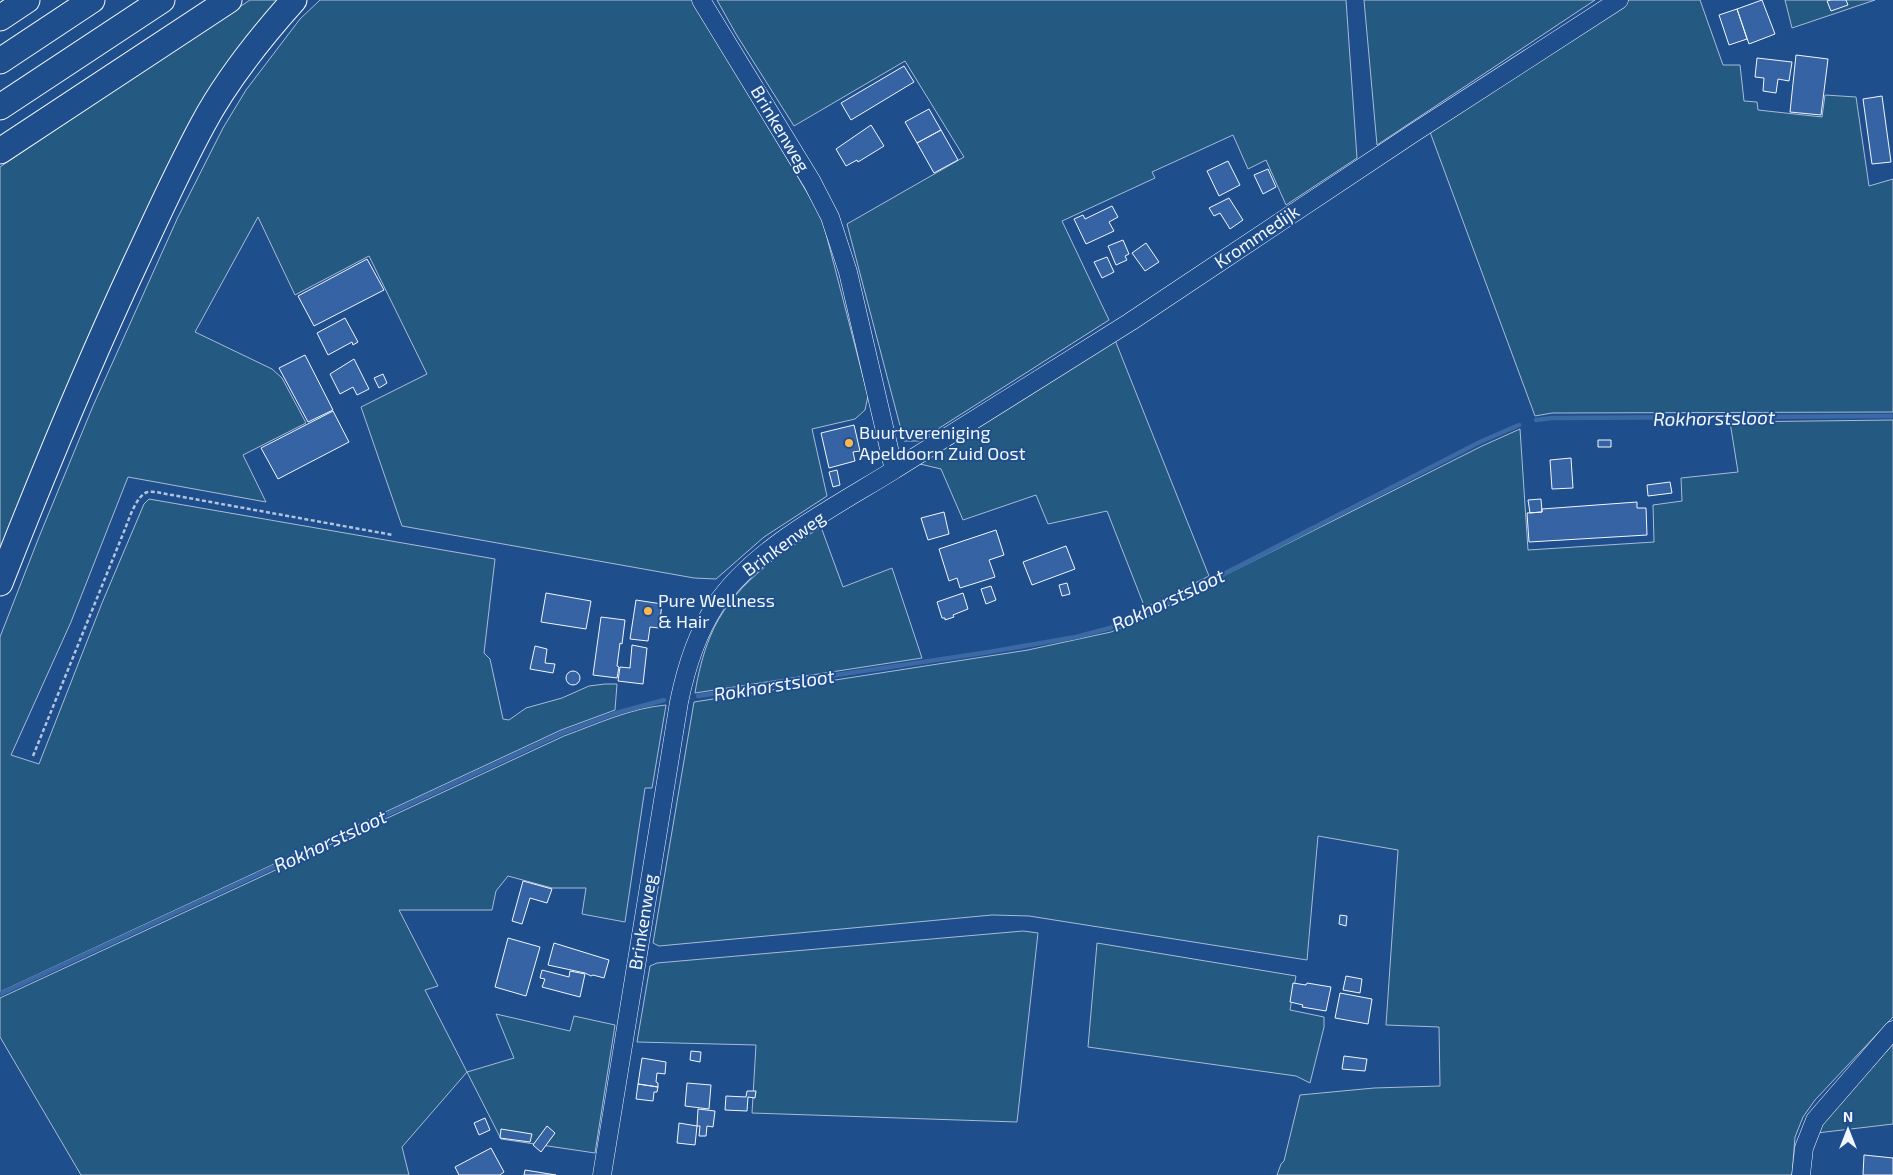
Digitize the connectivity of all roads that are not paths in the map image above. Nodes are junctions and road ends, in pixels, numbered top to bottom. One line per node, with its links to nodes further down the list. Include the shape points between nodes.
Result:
1 (27, 0): 8 (highway)
2 (92, 0): 9 (highway)
3 (162, 0): 10 (highway)
4 (229, 0): 11 (highway)
5 (294, 0): 13 (highway, via 229,81 179,170 69,413)
6 (701, 0): 12 (street, Brinkenweg, via 830,217 848,272)
7 (1619, 0): 12 (street, Krommedijk, via 1130,322)
8 (0, 18)
9 (0, 62)
10 (0, 107)
11 (0, 151)
12 (894, 470): 15 (street, Brinkenweg, via 788,536 749,567 715,605 695,644 679,702)
13 (0, 583)
14 (1893, 1030): 16 (street, via 1815,1120 1804,1148)
15 (602, 1175)
16 (1800, 1175)

